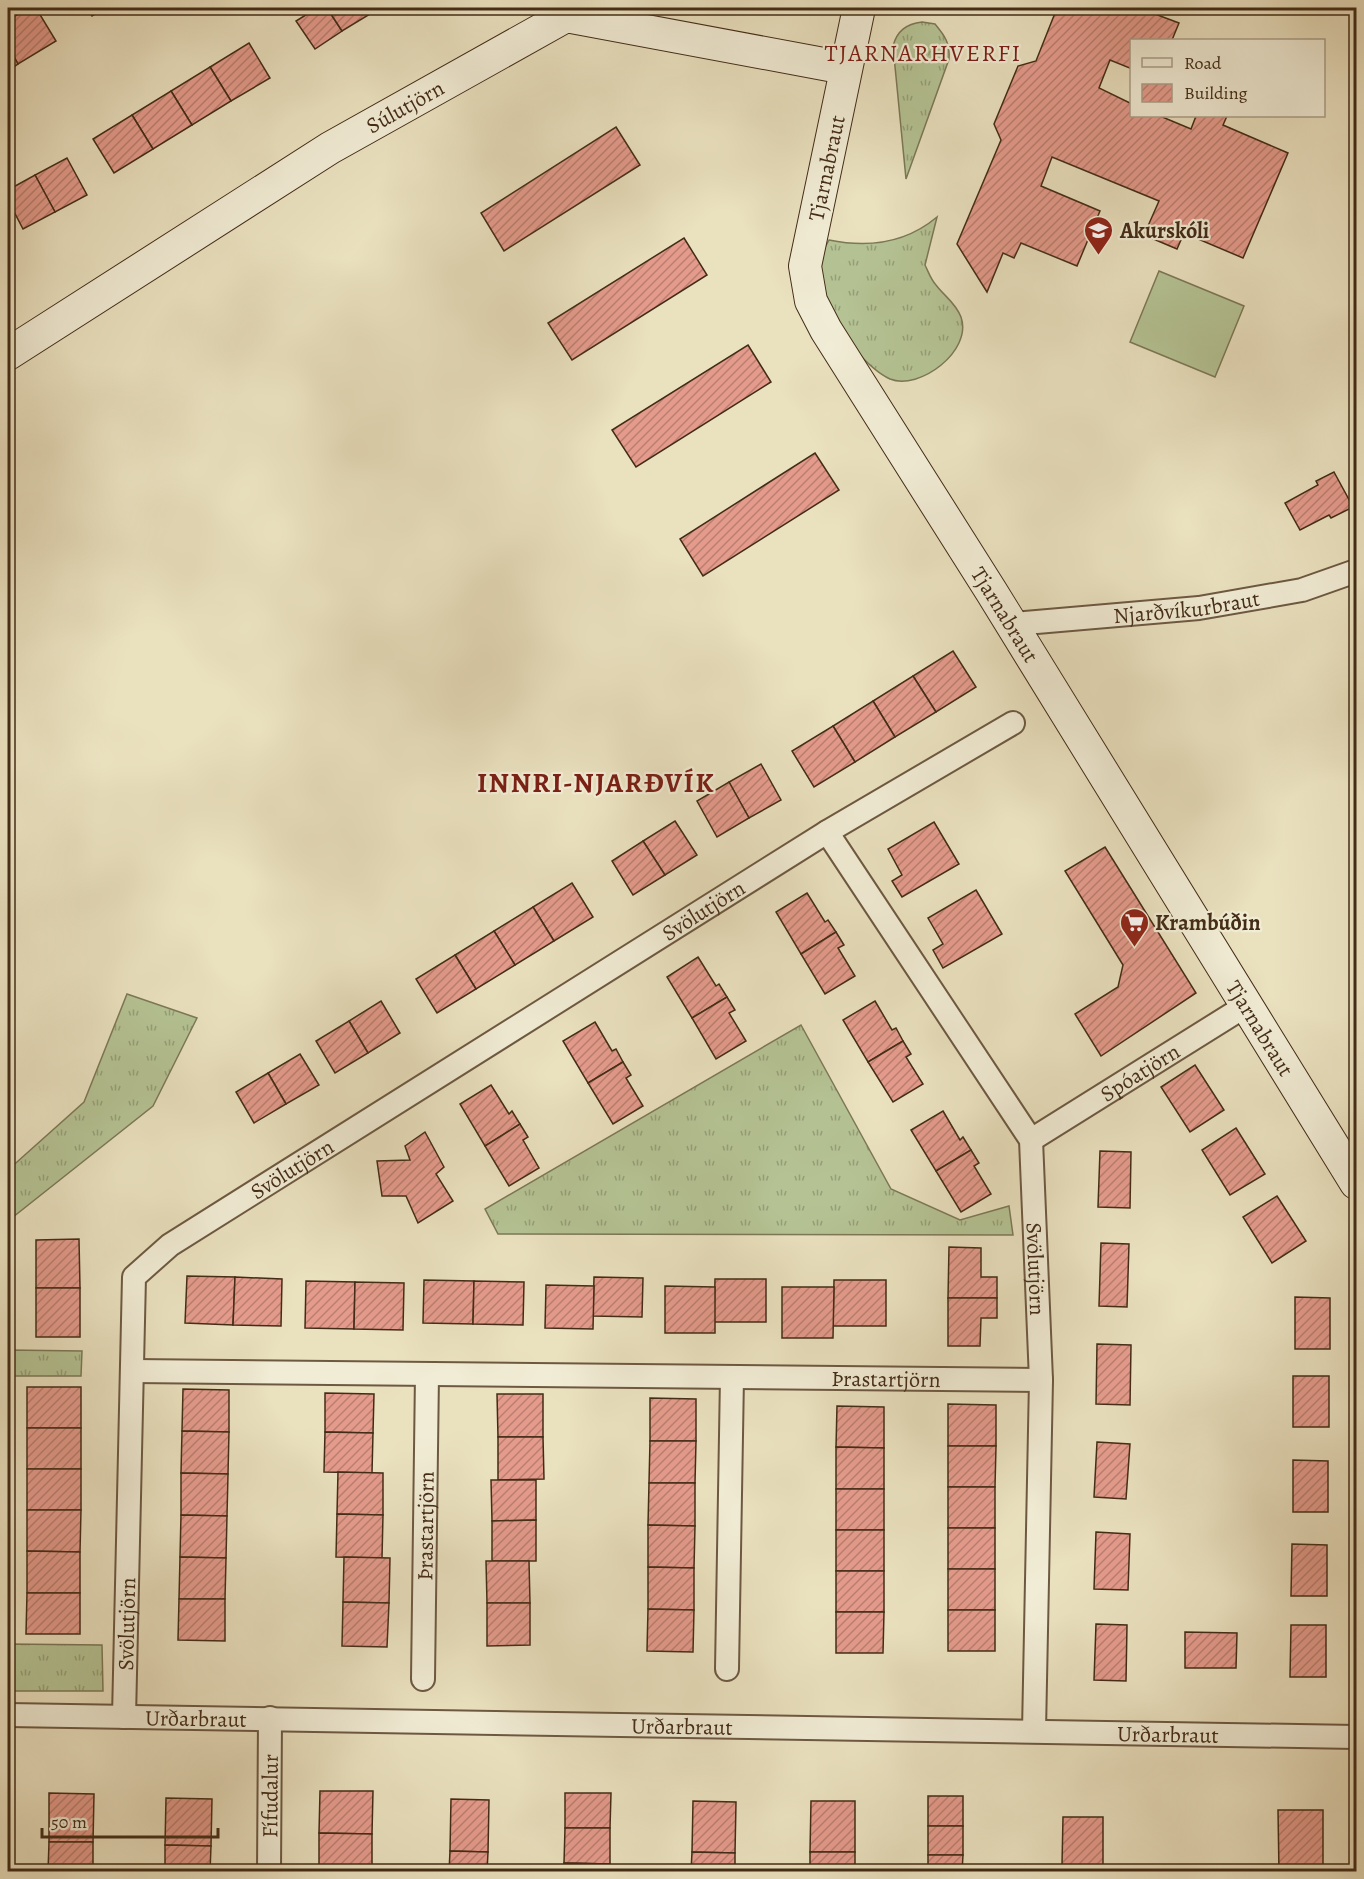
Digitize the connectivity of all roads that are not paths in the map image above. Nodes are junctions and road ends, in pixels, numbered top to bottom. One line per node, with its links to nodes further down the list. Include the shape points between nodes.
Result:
1 (859, 8): 2 (street, Tjarnabraut)
2 (845, 68): 3 (street, Súlutjörn, via 566,16 330,148); 5 (street, Tjarnabraut, via 805,266 811,301)
3 (8, 354)
4 (1356, 571): 5 (street, Njarðvíkurbraut, via 1302,590 1199,608)
5 (1014, 627): 8 (street, Tjarnabraut)
6 (1013, 723): 7 (street, Svölutjörn)
7 (827, 832): 9 (street); 11 (street, Svölutjörn, via 170,1245 134,1277)
8 (1247, 1005): 9 (street, Spóatjörn); 10 (street, Tjarnabraut)
9 (1031, 1140): 14 (street, Svölutjörn)
10 (1356, 1183)
11 (134, 1371): 12 (street, Þrastartjörn); 18 (street, Svölutjörn)
12 (427, 1374): 13 (street, Þrastartjörn); 16 (street, Þrastartjörn)
13 (732, 1377): 14 (street, Þrastartjörn); 15 (street)
14 (1041, 1380): 20 (street, Svölutjörn)
15 (727, 1669)
16 (423, 1679)
17 (8, 1715): 18 (street, Urðarbraut)
18 (124, 1717): 19 (street, Urðarbraut)
19 (270, 1718): 20 (street, Urðarbraut); 22 (street, Fífudalur)
20 (1034, 1731): 21 (street, Urðarbraut)
21 (1356, 1737)
22 (269, 1872)

